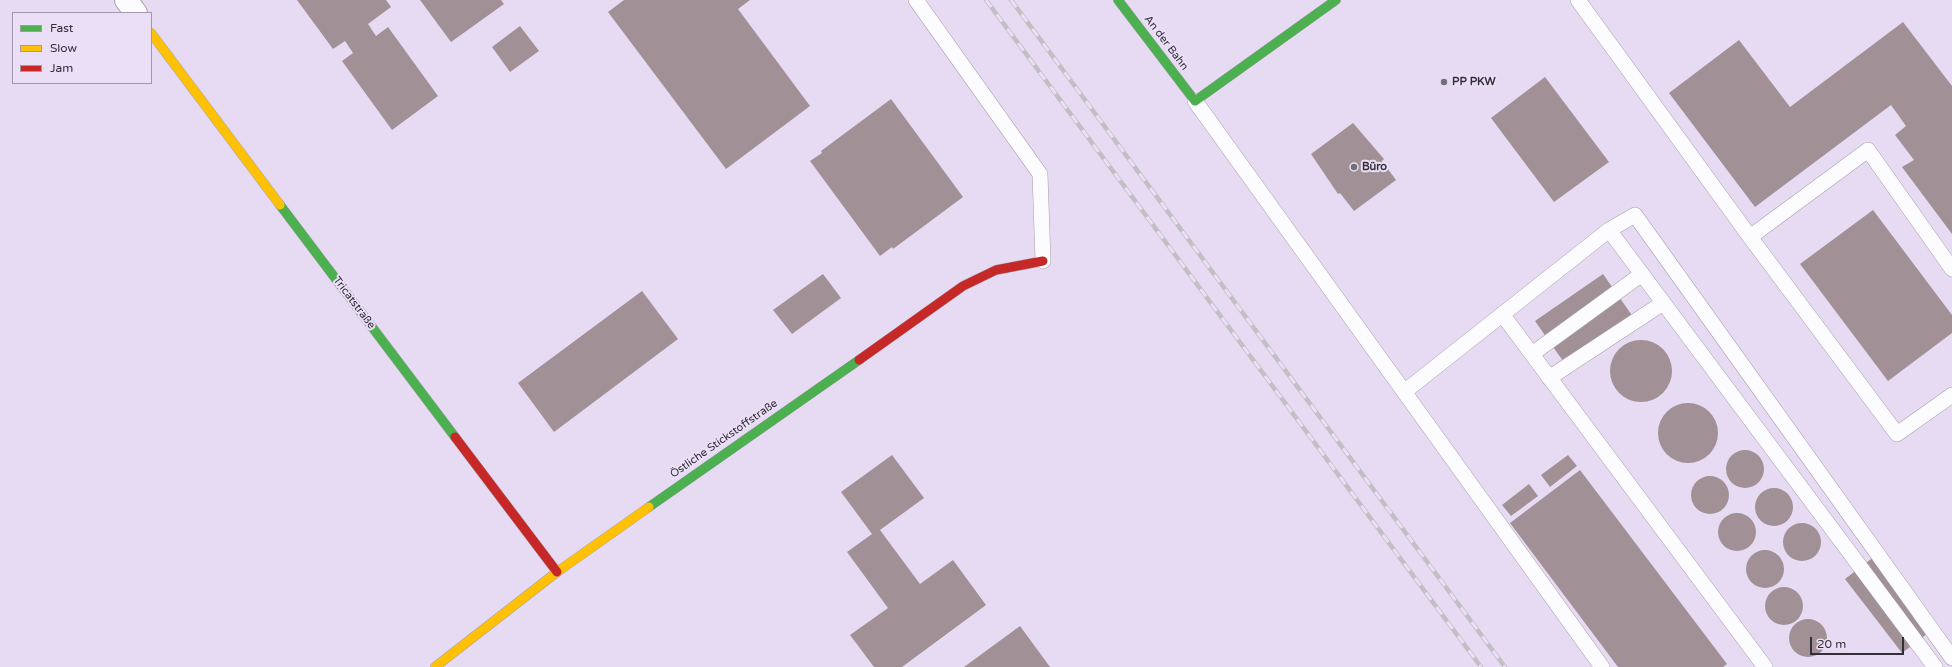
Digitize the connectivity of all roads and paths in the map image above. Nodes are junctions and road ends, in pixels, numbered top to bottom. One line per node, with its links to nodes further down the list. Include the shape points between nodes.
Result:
1 (126, 0): 6 (street)
2 (916, 0): 11 (lane, via 1040,174)
3 (1118, 0): 8 (street, An der Bahn)
4 (1336, 0): 8 (street)
5 (1578, 0): 10 (lane)
6 (135, 12)
7 (152, 34): 20 (street, Tricatstraße)
8 (1195, 101): 18 (lane)
9 (1609, 230): 13 (lane); 15 (lane); 21 (lane, via 1635,215)
10 (1750, 237): 12 (lane, via 1868,150); 19 (lane, via 1897,434)
11 (1043, 262): 20 (street, Östliche Stickstoffstraße, via 996,270 963,286)
12 (1952, 269)
13 (1642, 274): 14 (lane); 16 (lane)
14 (1663, 303): 17 (lane); 25 (lane)
15 (1502, 314): 16 (lane); 18 (lane)
16 (1532, 354): 17 (lane)
17 (1549, 378): 24 (lane)
18 (1404, 392): 23 (lane)
19 (1952, 395)
20 (557, 572): 22 (street, Östliche Stickstoffstraße)
21 (1952, 658)
22 (435, 667)
23 (1602, 667)
24 (1765, 667)
25 (1935, 667)

